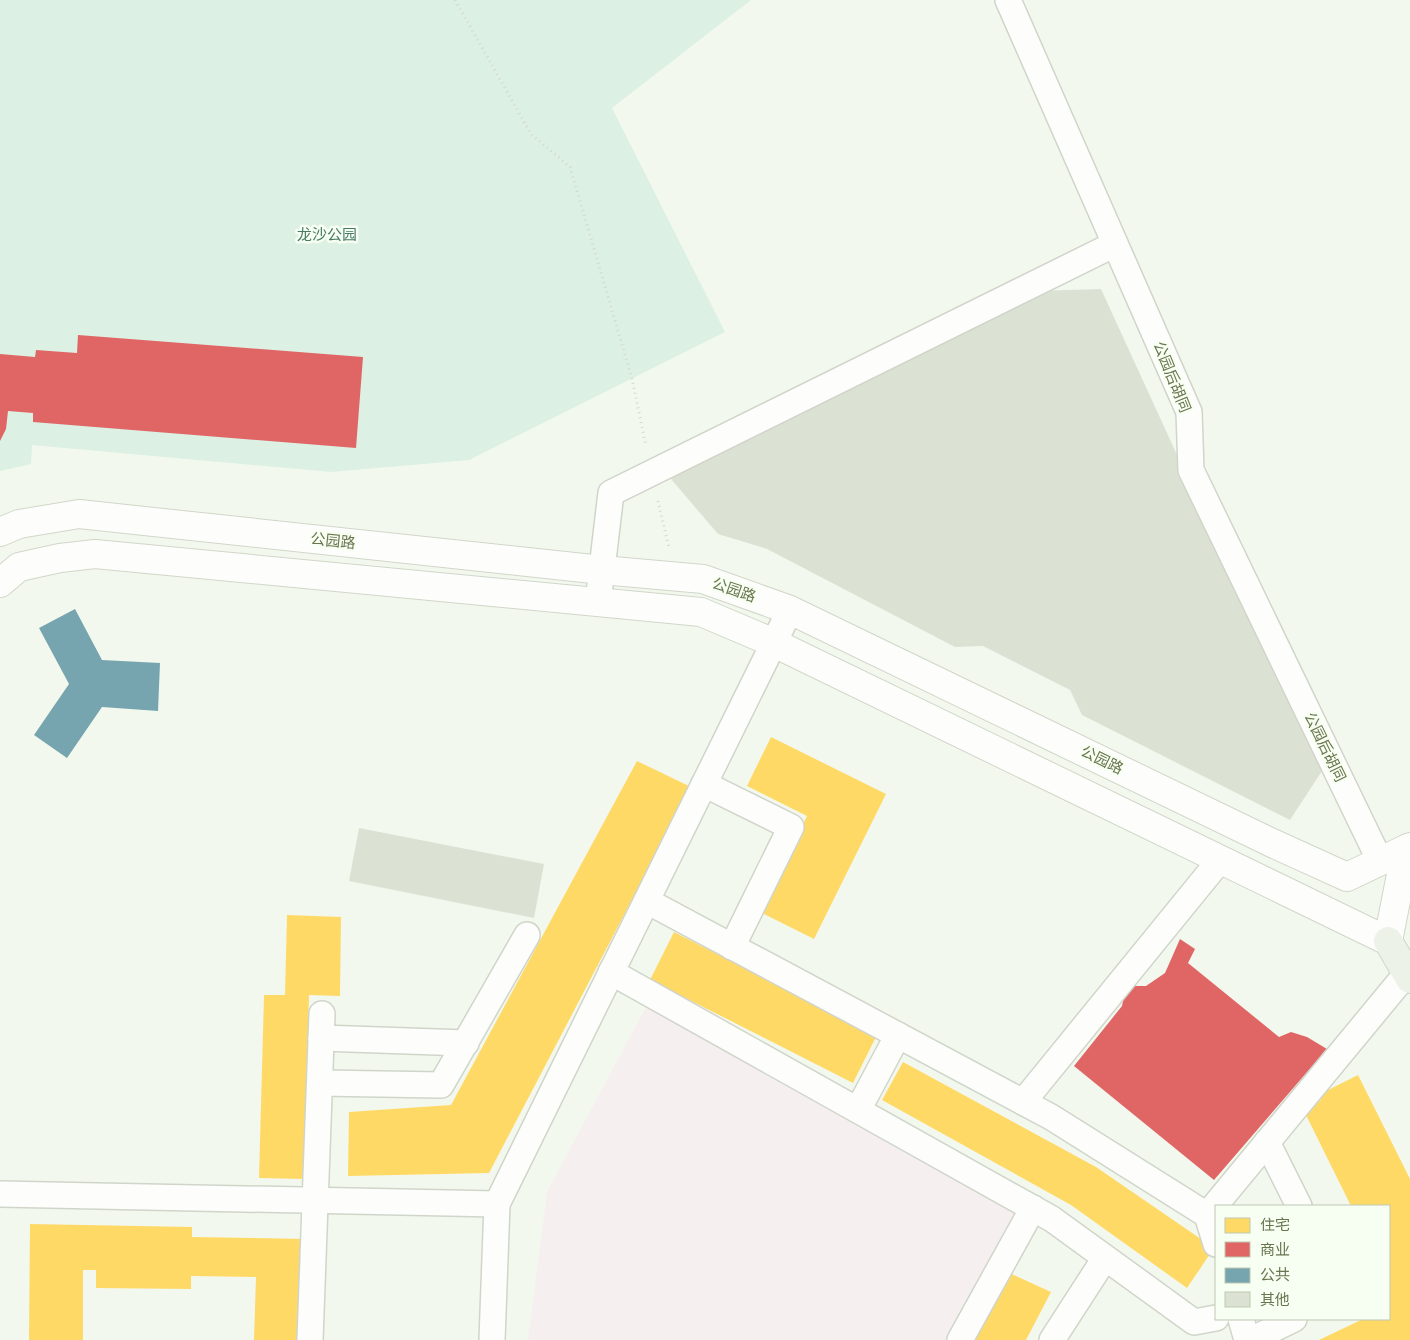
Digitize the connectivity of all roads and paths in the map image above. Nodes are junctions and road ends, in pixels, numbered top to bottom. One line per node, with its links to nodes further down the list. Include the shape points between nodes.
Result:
1 (455, 0): 4 (path, via 530,134 570,167 632,378)
2 (1008, 0): 3 (street, 公园后胡同)
3 (1115, 244): 4 (street); 15 (street, 公园后胡同, via 1189,412 1190,470)
4 (652, 473): 6 (street, via 611,493); 7 (path)
5 (0, 532): 6 (main road, 公园路, via 19,524 78,514)
6 (602, 570): 7 (main road, 公园路); 9 (street)
7 (675, 576): 10 (main road, 公园路, via 703,579)
8 (0, 583): 9 (main road, via 19,567 95,554)
9 (598, 602): 11 (main road, via 701,612)
10 (790, 610): 11 (street); 15 (main road, 公园路, via 1347,877)
11 (774, 644): 12 (street); 14 (main road)
12 (704, 784): 16 (street); 19 (street, via 791,827)
13 (1408, 848): 15 (main road, 公园路); 18 (main road)
14 (1220, 860): 18 (main road); 25 (street)
15 (1380, 861)
16 (646, 901): 19 (street); 20 (street)
17 (527, 936): 23 (street)
18 (1388, 941): 21 (main road)
19 (732, 947): 22 (street)
20 (611, 972): 26 (street); 30 (street)
21 (1408, 976): 27 (street)
22 (898, 1035): 25 (street); 26 (street)
23 (466, 1042): 24 (street, via 441,1085); 24 (street, via 322,1026)
24 (320, 1083): 29 (street)
25 (1023, 1102): 35 (street)
26 (858, 1110): 34 (street)
27 (1267, 1142): 32 (street); 33 (street)
28 (0, 1194): 29 (street)
29 (315, 1200): 30 (street); 41 (street)
30 (497, 1204): 42 (street)
31 (1215, 1205): 35 (street)
32 (1215, 1205)
33 (1298, 1205)
34 (1033, 1208): 37 (street); 43 (street)
35 (1207, 1215): 36 (street)
36 (1215, 1241)
37 (1105, 1258): 38 (street, via 1194,1322); 44 (street)
38 (1215, 1318)
39 (1241, 1320): 45 (street)
40 (1292, 1320): 46 (street)
41 (310, 1340)
42 (492, 1340)
43 (960, 1340)
44 (1052, 1340)
45 (1247, 1340)
46 (1251, 1340)

